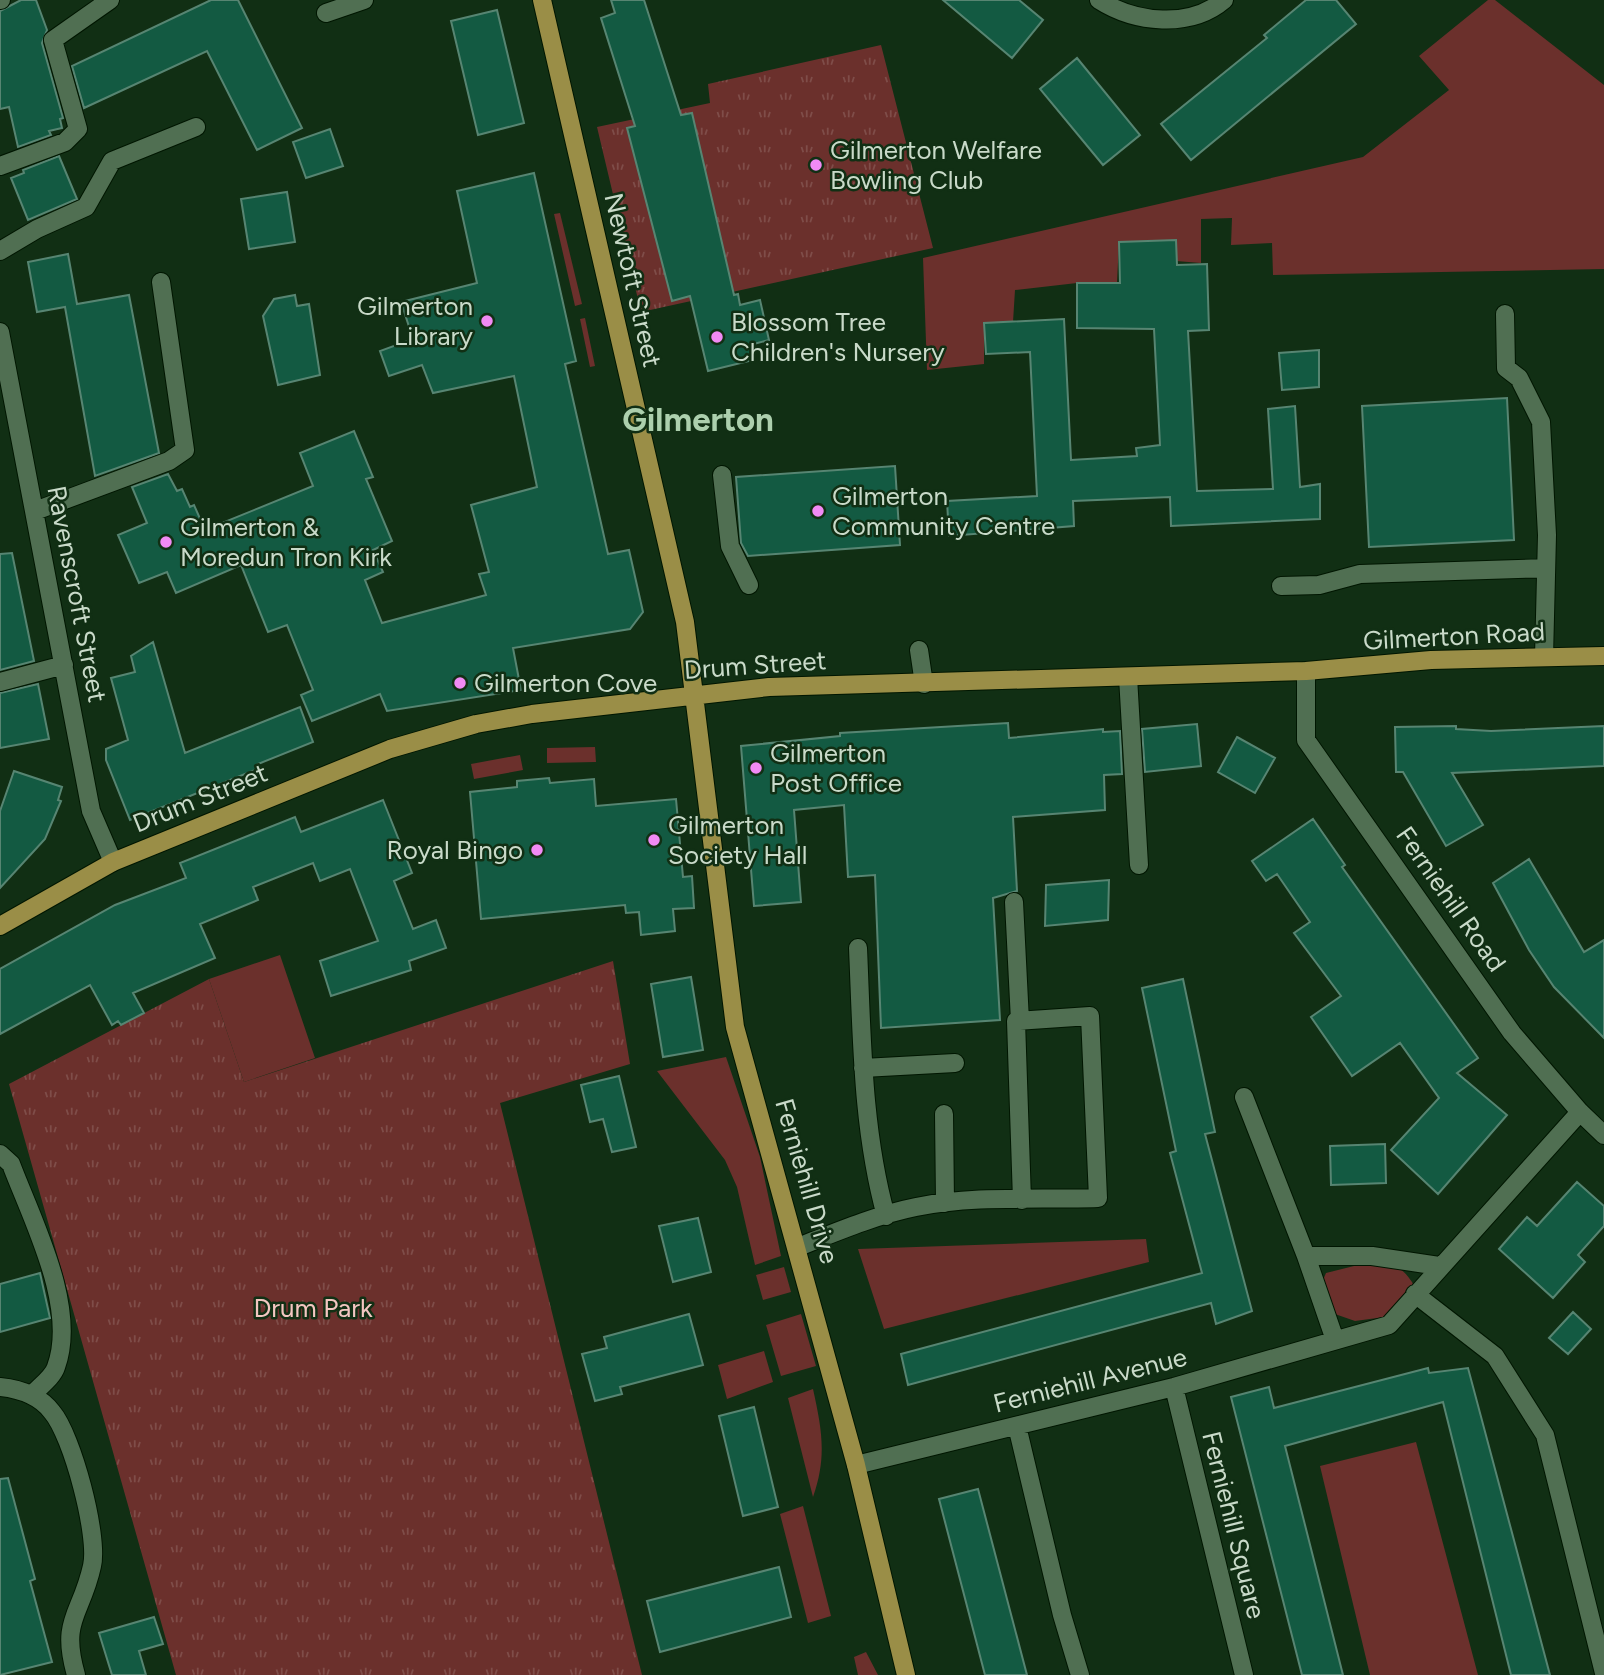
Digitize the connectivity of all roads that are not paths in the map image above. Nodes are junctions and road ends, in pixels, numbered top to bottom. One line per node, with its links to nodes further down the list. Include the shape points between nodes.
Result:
1 (110, 0): 8 (street, via 53,40 78,129 65,142)
2 (364, 0): 6 (street)
3 (542, 0): 26 (main road, Newtoft Street, via 684,622)
4 (1100, 0): 5 (street, via 1130,15 1168,20 1203,12)
5 (1224, 0)
6 (326, 13)
7 (196, 127): 9 (street, via 112,161 86,207)
8 (0, 166)
9 (0, 250)
10 (161, 282): 14 (street, via 185,450 169,461)
11 (1505, 314): 15 (street, via 1506,368 1519,378 1541,422)
12 (0, 331): 14 (street, Ravenscroft Street)
13 (722, 475): 16 (street, via 730,546)
14 (35, 511): 21 (street, Ravenscroft Street)
15 (1546, 568): 17 (street, via 1360,574 1320,585); 20 (street)
16 (749, 585)
17 (1281, 586)
18 (919, 650): 25 (street)
19 (1604, 656): 20 (main road, Gilmerton Road)
20 (1544, 657): 22 (main road, Gilmerton Road, via 1431,660)
21 (64, 664): 24 (street); 27 (street, Ravenscroft Street, via 91,811)
22 (1306, 671): 23 (main road, Drum Street); 36 (street, Ferniehill Road, via 1306,740 1512,1033)
23 (1128, 677): 25 (main road, Drum Street); 28 (street)
24 (0, 682)
25 (923, 684): 26 (main road, Drum Street, via 769,687)
26 (694, 695): 27 (main road, Drum Street, via 532,714 413,741); 43 (main road, Ferniehill Drive, via 735,1027)
27 (113, 862): 30 (main road, Drum Street)
28 (1139, 865)
29 (1014, 902): 32 (street)
30 (0, 926)
31 (858, 948): 34 (street)
32 (1020, 1021): 40 (street, via 1016,1021); 40 (street, via 1090,1016 1098,1198)
33 (954, 1063): 34 (street)
34 (863, 1068): 42 (street, via 873,1167)
35 (1244, 1097): 44 (street)
36 (1580, 1112): 38 (street, Ferniehill Road); 45 (street, Ferniehill Avenue)
37 (944, 1114): 41 (street)
38 (1604, 1135)
39 (0, 1154): 50 (street, via 16,1177 50,1268 64,1323 56,1368)
40 (1022, 1200): 41 (street)
41 (945, 1203): 42 (street)
42 (886, 1216): 43 (street)
43 (798, 1247): 52 (main road, Ferniehill Drive)
44 (1306, 1256): 45 (street, via 1372,1256); 47 (street)
45 (1439, 1266): 46 (street, Ferniehill Avenue)
46 (1415, 1294): 47 (street, Ferniehill Avenue, via 1389,1325); 53 (street, via 1495,1356 1545,1435)
47 (1335, 1340): 49 (street, Ferniehill Avenue)
48 (0, 1387): 50 (street)
49 (1174, 1387): 51 (street, Ferniehill Avenue); 58 (street, Ferniehill Square)
50 (32, 1395): 55 (street, via 51,1409 66,1432 94,1540 92,1566 68,1641)
51 (1017, 1426): 52 (street, Ferniehill Avenue); 57 (street)
52 (856, 1465): 56 (main road, Ferniehill Drive)
53 (1600, 1644): 54 (street)
54 (1604, 1673)
55 (76, 1675)
56 (906, 1675)
57 (1080, 1675)
58 (1244, 1675)

